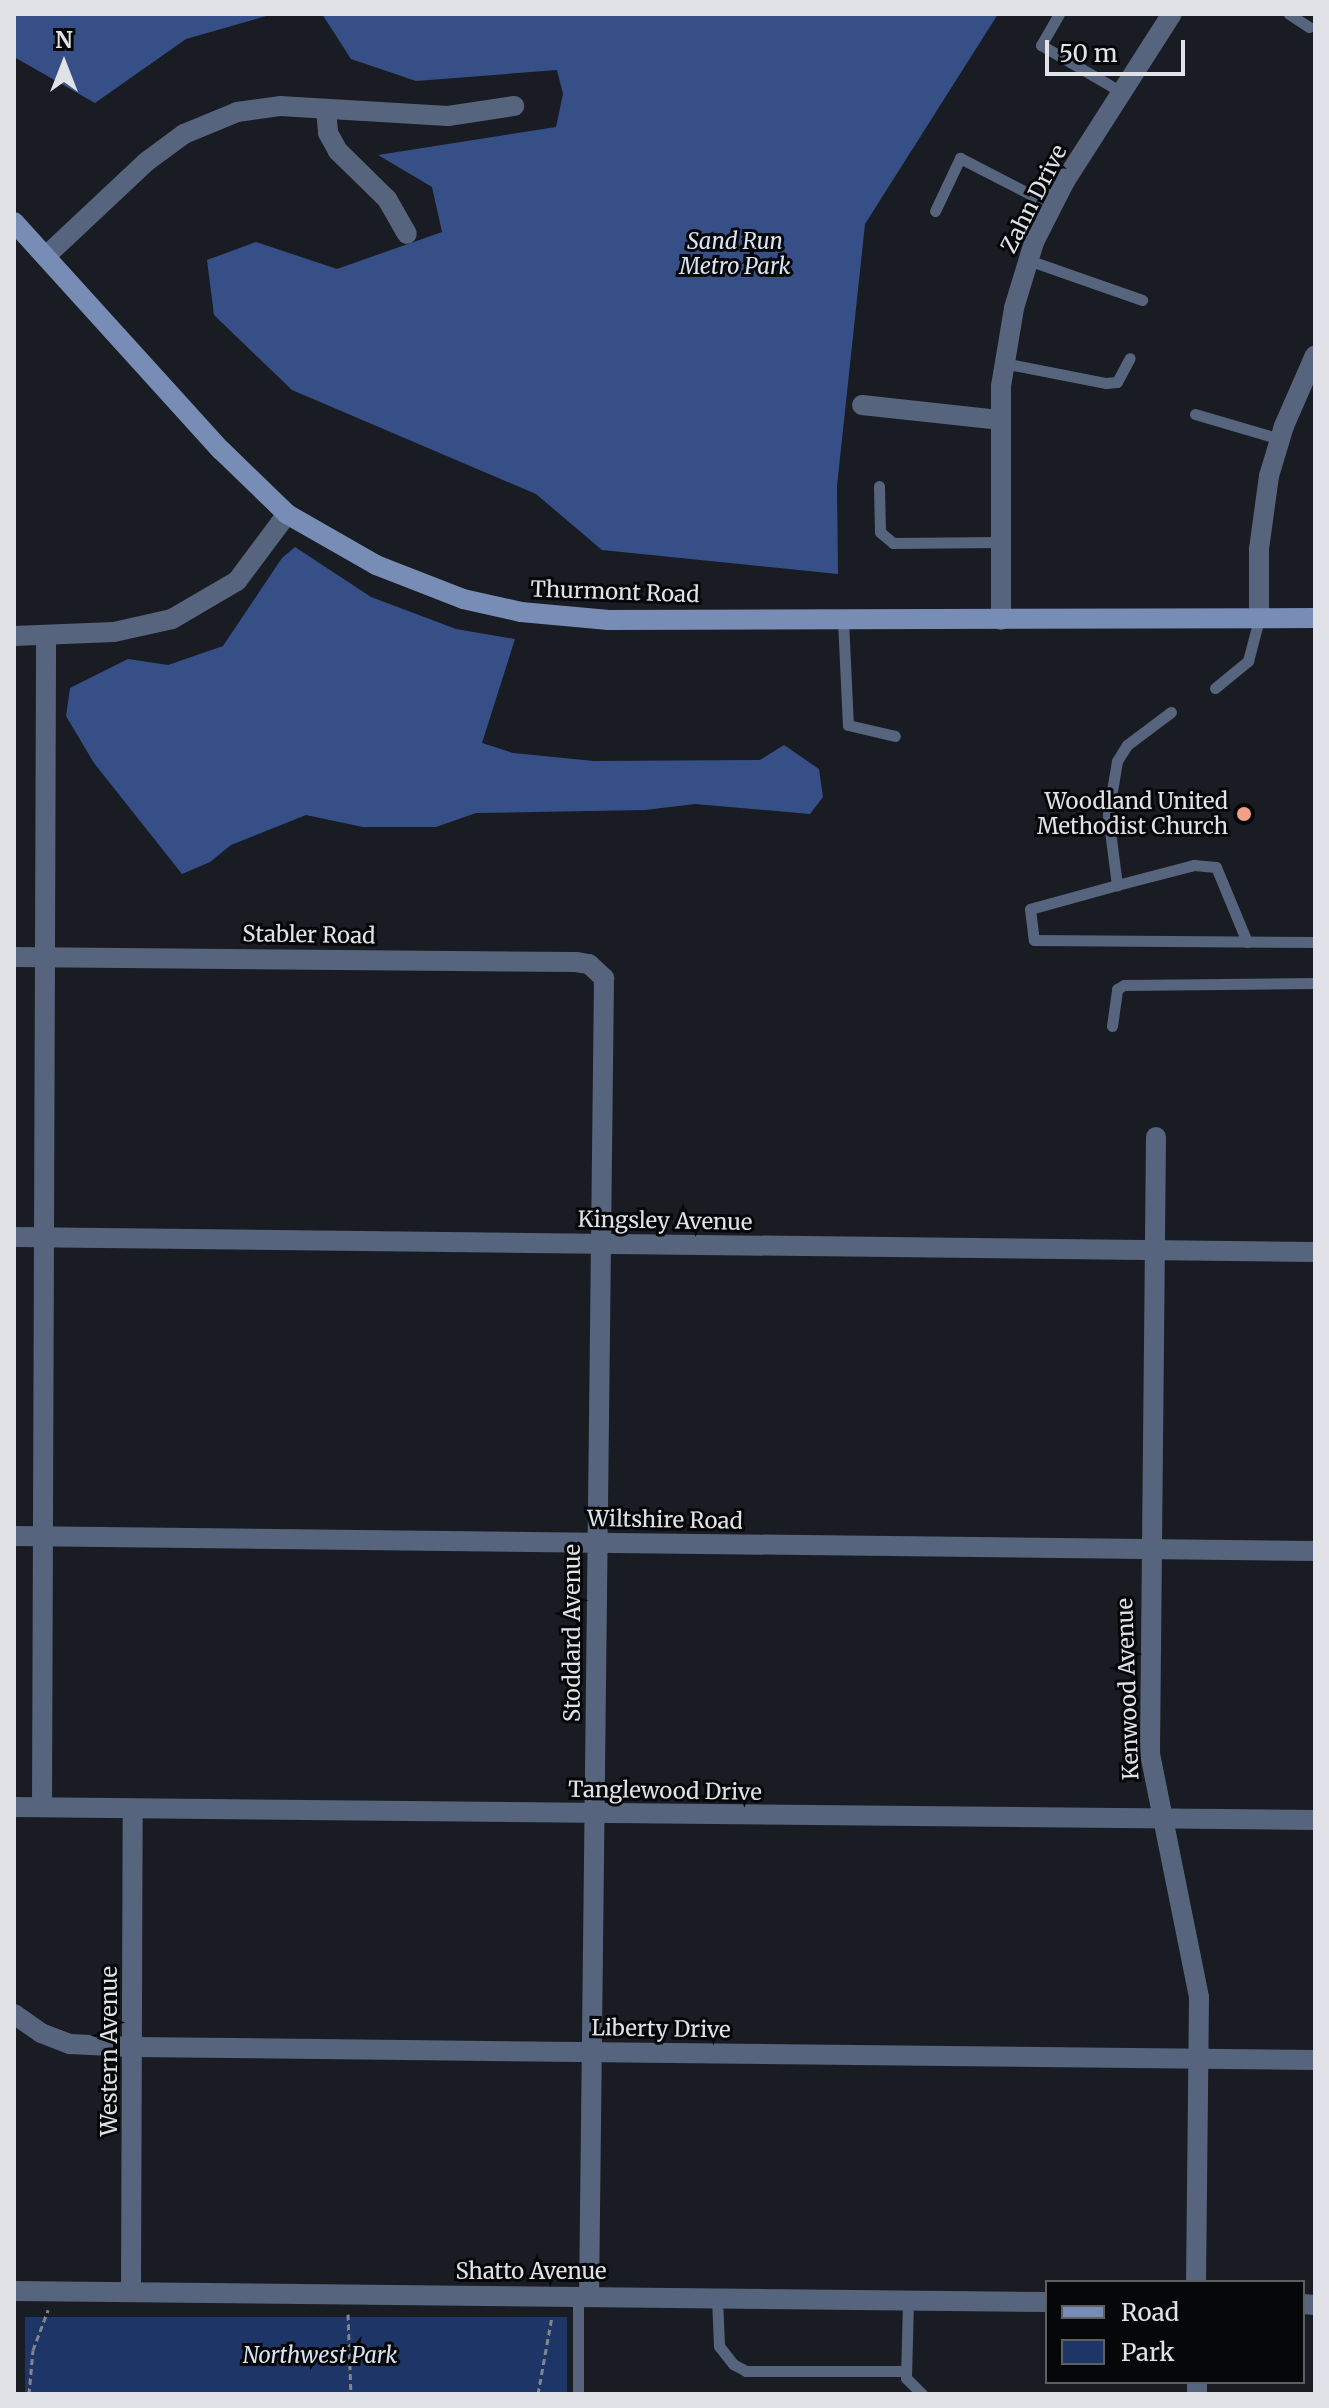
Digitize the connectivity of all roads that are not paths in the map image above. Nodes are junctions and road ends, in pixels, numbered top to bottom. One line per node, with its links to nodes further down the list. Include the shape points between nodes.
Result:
1 (1059, 14): 5 (lane, via 1041,45)
2 (1172, 14): 5 (street, Zahn Drive)
3 (1289, 14): 4 (lane)
4 (1309, 27)
5 (1123, 93): 8 (street, Zahn Drive)
6 (514, 106): 7 (street, via 448,116)
7 (326, 109): 11 (street, via 328,133 338,151 387,199); 12 (street, via 280,106 237,112 184,134 146,162)
8 (1053, 206): 9 (lane, via 960,158); 13 (street, Zahn Drive)
9 (935, 211)
10 (14, 222): 12 (street, Thurmont Road)
11 (407, 234)
12 (46, 256): 23 (street, Thurmont Road, via 221,450)
13 (1028, 260): 14 (lane); 17 (street, Zahn Drive)
14 (1142, 300)
15 (1315, 355): 21 (street)
16 (1130, 358): 17 (lane, via 1117,382 1106,383)
17 (1003, 363): 20 (street, Zahn Drive)
18 (862, 405): 20 (street)
19 (1195, 414): 21 (lane)
20 (1001, 420): 24 (street, Zahn Drive)
21 (1280, 439): 26 (street, via 1260,534)
22 (879, 486): 24 (lane, via 880,532 893,543)
23 (287, 514): 27 (street, Thurmont Road, via 405,578 521,612 609,620); 30 (street, via 237,581 187,613 143,628)
24 (1001, 542): 28 (street, Zahn Drive)
25 (1315, 618): 26 (street, Thurmont Road)
26 (1259, 619): 28 (street, Thurmont Road); 31 (lane, via 1248,661)
27 (843, 620): 28 (street, Thurmont Road); 33 (lane, via 848,725 859,732)
28 (1001, 620)
29 (14, 636): 30 (street)
30 (46, 636): 38 (street)
31 (1215, 688)
32 (1171, 712): 34 (lane, via 1127,745 1117,761 1108,815)
33 (895, 736)
34 (1117, 885): 35 (lane, via 1194,865 1216,867); 35 (lane, via 1030,909 1034,940)
35 (1247, 942): 36 (lane)
36 (1315, 942)
37 (14, 957): 38 (street, Stabler Road)
38 (43, 958): 39 (street, Stabler Road, via 576,962); 44 (street)
39 (599, 973): 45 (street, Stoddard Avenue, via 607,992)
40 (1315, 983): 41 (lane, via 1124,985 1114,997)
41 (1112, 1026)
42 (1156, 1137): 46 (street, Kenwood Avenue)
43 (14, 1237): 44 (street, Kingsley Avenue)
44 (44, 1237): 45 (street, Kingsley Avenue); 49 (street)
45 (603, 1244): 46 (street, Kingsley Avenue); 50 (street, Stoddard Avenue)
46 (1154, 1250): 47 (street, Kingsley Avenue); 51 (street, Kenwood Avenue)
47 (1315, 1252)
48 (14, 1536): 49 (street, Wiltshire Road)
49 (45, 1537): 50 (street, Wiltshire Road); 54 (street)
50 (598, 1543): 51 (street, Wiltshire Road); 56 (street, Stoddard Avenue)
51 (1150, 1549): 52 (street, Wiltshire Road); 57 (street, Kenwood Avenue, via 1150,1754)
52 (1315, 1551)
53 (14, 1807): 54 (street, Tanglewood Drive)
54 (42, 1807): 55 (street, Tanglewood Drive)
55 (133, 1810): 56 (street, Tanglewood Drive); 60 (street, Western Avenue)
56 (592, 1814): 57 (street, Tanglewood Drive); 61 (street, Stoddard Avenue)
57 (1160, 1818): 58 (street, Tanglewood Drive); 62 (street, Kenwood Avenue, via 1194,1957)
58 (1315, 1820)
59 (14, 2014): 60 (street, Liberty Drive, via 55,2040)
60 (132, 2047): 61 (street, Liberty Drive); 66 (street, Western Avenue)
61 (592, 2053): 62 (street, Liberty Drive); 67 (street, Stoddard Avenue)
62 (1199, 2058): 63 (street, Liberty Drive); 64 (street, Kenwood Avenue)
63 (1315, 2060)
64 (1196, 2280)
65 (14, 2291): 66 (street, Shatto Avenue)
66 (131, 2292): 67 (street, Shatto Avenue)
67 (584, 2296): 68 (street, Shatto Avenue); 72 (lane)
68 (717, 2298): 69 (street, Shatto Avenue); 71 (lane, via 719,2346 746,2371)
69 (908, 2301): 70 (street, Shatto Avenue); 71 (lane)
70 (1045, 2302)
71 (905, 2371): 73 (lane)
72 (578, 2394)
73 (922, 2394)

